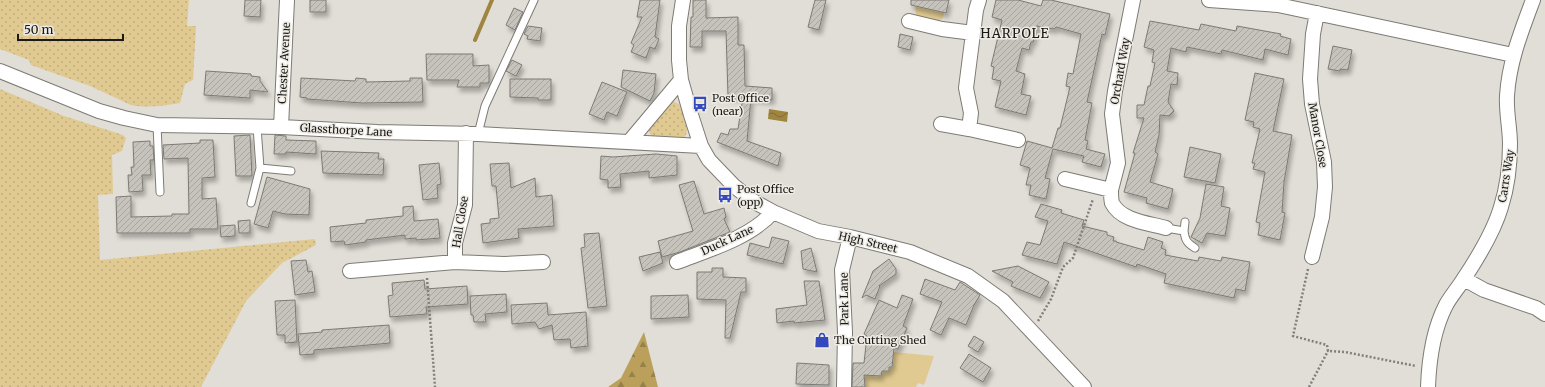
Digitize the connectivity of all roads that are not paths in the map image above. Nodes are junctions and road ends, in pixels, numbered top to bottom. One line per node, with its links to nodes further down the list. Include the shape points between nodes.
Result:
1 (287, 0): 17 (street, Chester Avenue)
2 (534, 0): 19 (lane)
3 (683, 0): 13 (street, High Street, via 679,33)
4 (979, 0): 10 (street)
5 (1133, 0): 26 (street, Orchard Way, via 1112,114 1118,163)
6 (1209, 0): 8 (street, via 1278,5)
7 (1533, 0): 11 (street, Carrs Way)
8 (1317, 13): 11 (street); 35 (street, Manor Close, via 1310,79 1312,104 1324,162 1325,187 1322,217)
9 (910, 21): 10 (street)
10 (973, 33): 18 (street, via 966,88 971,113)
11 (1513, 55): 40 (street, Carrs Way, via 1507,97 1510,145 1507,182 1501,208)
12 (0, 71): 15 (street, Glassthorpe Lane, via 98,111)
13 (681, 80): 21 (street); 22 (street, High Street)
14 (941, 124): 18 (street)
15 (157, 125): 16 (street, Glassthorpe Lane); 27 (lane)
16 (257, 127): 17 (street, Glassthorpe Lane); 23 (lane)
17 (281, 127): 19 (street, Glassthorpe Lane)
18 (969, 129): 20 (street)
19 (472, 133): 21 (street, Glassthorpe Lane); 36 (street, Hall Close, via 465,205 455,243)
20 (1018, 140)
21 (630, 142): 22 (street, Glassthorpe Lane)
22 (701, 146): 29 (street, High Street, via 709,160 734,186)
23 (260, 168): 24 (lane); 28 (lane)
24 (291, 170)
25 (1065, 179): 26 (street)
26 (1111, 190): 31 (street, via 1112,202 1121,213 1131,219)
27 (160, 192)
28 (251, 203)
29 (772, 212): 33 (street, High Street, via 818,230); 38 (street, Duck Lane, via 765,221 753,229)
30 (1185, 222): 32 (lane)
31 (1166, 228): 32 (lane)
32 (1184, 231): 34 (lane, via 1184,238)
33 (850, 237): 42 (street, Park Lane, via 842,270); 43 (street, High Street, via 910,252 968,276 1003,301)
34 (1195, 248)
35 (1312, 257)
36 (455, 262): 37 (street, Hall Close); 39 (street, Hall Close)
37 (544, 262)
38 (677, 262)
39 (350, 272)
40 (1464, 279): 41 (street, via 1484,290 1536,308); 44 (street, Carrs Way, via 1446,305 1437,328 1431,353)
41 (1545, 314)
42 (844, 387)
43 (1084, 387)
44 (1428, 387)

